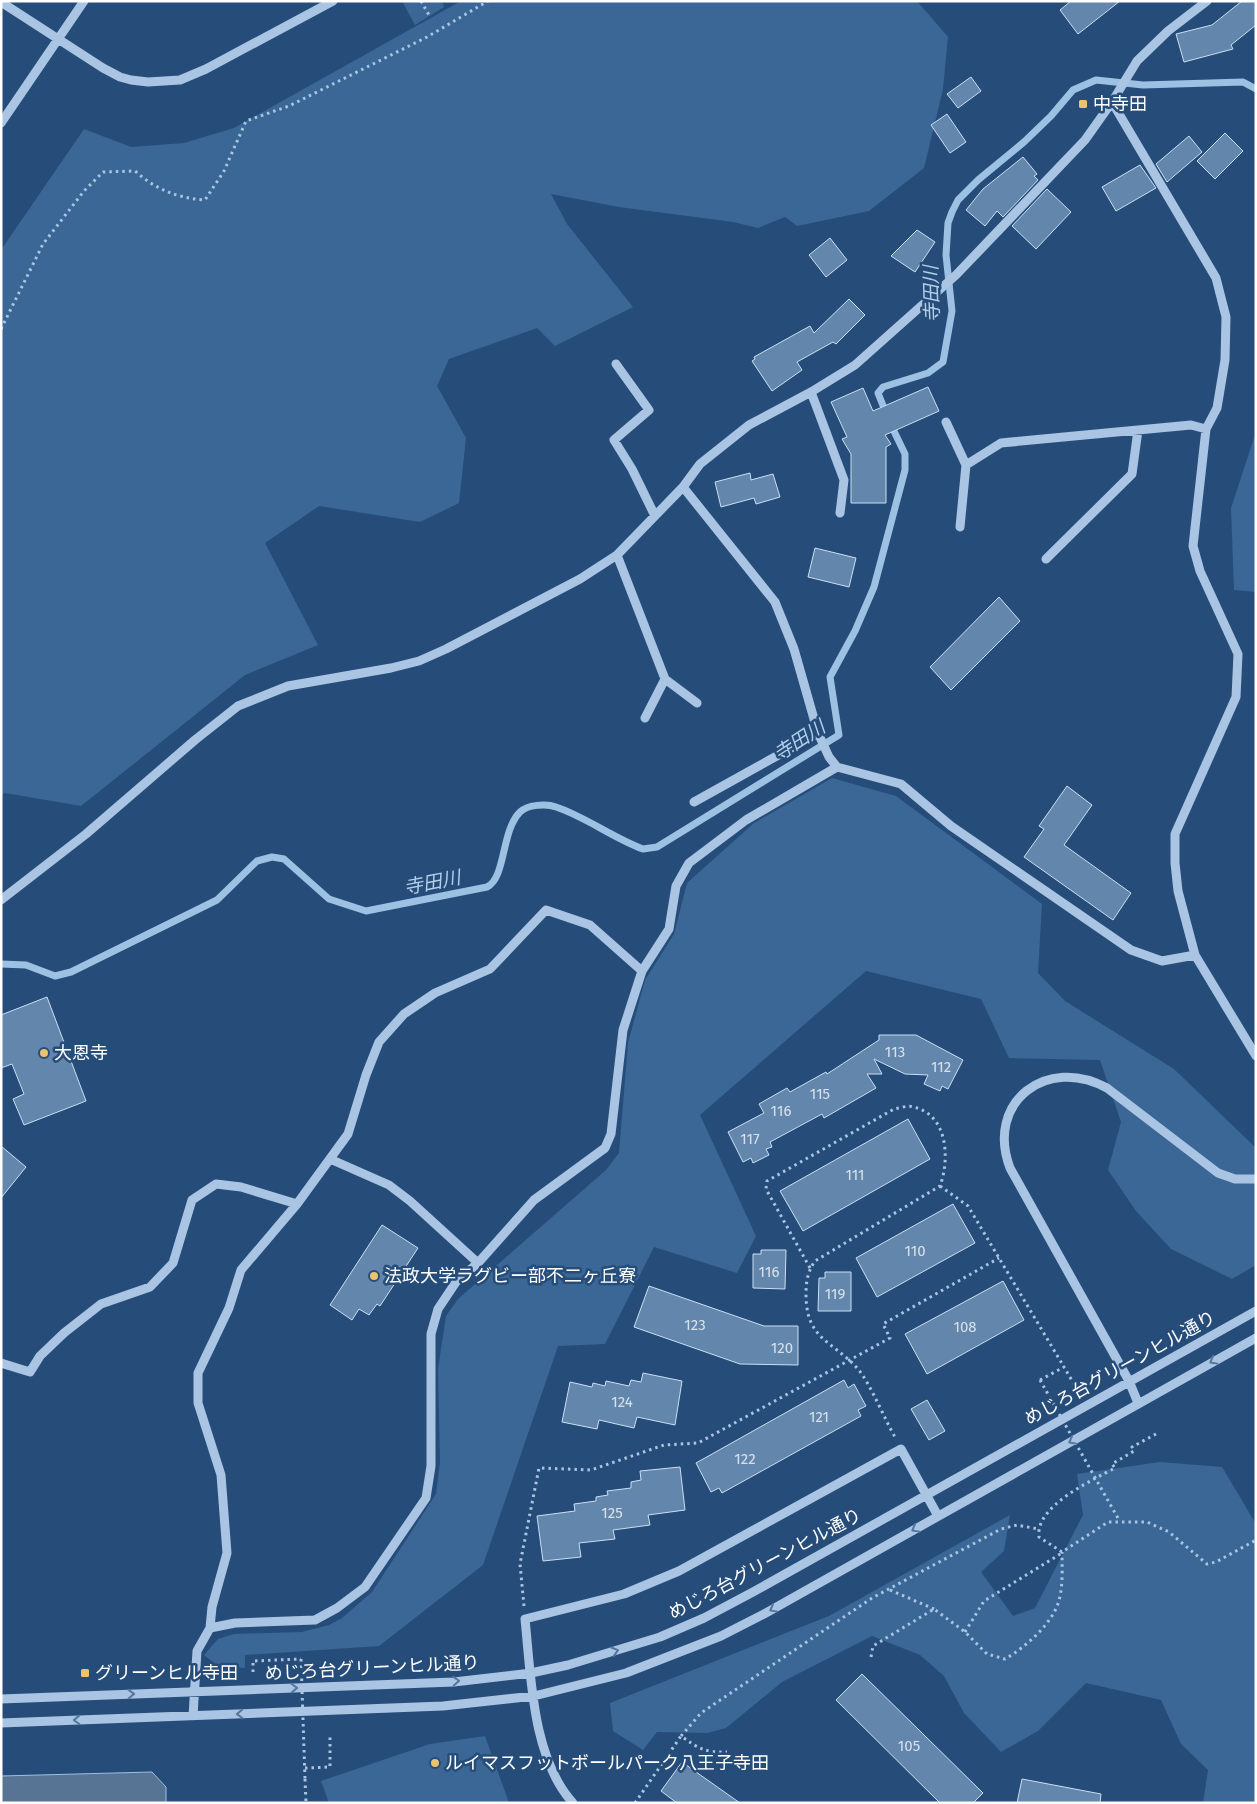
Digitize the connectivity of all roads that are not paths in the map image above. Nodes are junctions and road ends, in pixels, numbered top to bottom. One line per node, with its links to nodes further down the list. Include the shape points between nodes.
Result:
1 (84, 1): 5 (street)
2 (333, 1): 5 (street, via 180,80 148,82 120,77)
3 (1, 2): 5 (street)
4 (1205, 2): 6 (street, via 1150,48 1129,73)
5 (57, 39): 7 (street)
6 (1112, 102): 9 (street, via 1085,140 954,277 856,366); 11 (street, via 1216,278 1226,317 1226,360 1217,408)
7 (1, 122)
8 (616, 364): 16 (street, via 649,410 614,440)
9 (811, 392): 14 (street, via 749,425 700,464); 15 (street, via 844,480)
10 (946, 422): 13 (street)
11 (1206, 429): 12 (street, via 1191,425); 27 (street, via 1193,546 1200,571 1238,654 1236,697 1175,834 1178,891)
12 (1138, 430): 13 (street, via 1001,443); 19 (street, via 1132,474)
13 (966, 464): 17 (street)
14 (683, 487): 16 (street); 23 (street, via 775,602 794,648)
15 (840, 513)
16 (655, 516): 18 (street)
17 (960, 527)
18 (617, 554): 20 (street); 26 (street, via 580,579 419,660 288,686 238,706 86,834)
19 (1046, 559)
20 (665, 680): 21 (street); 22 (street)
21 (697, 703)
22 (644, 718)
23 (818, 733): 24 (street); 25 (street)
24 (837, 767): 27 (street, via 901,784 951,826 1131,950 1162,961); 28 (street, via 746,820 689,863 676,886 669,929)
25 (694, 802)
26 (1, 900)
27 (1194, 955): 29 (street)
28 (642, 971): 30 (street, via 590,925 546,910 490,970 436,993 404,1014 379,1042 348,1134); 33 (street, via 622,1030 611,1134 605,1148 534,1200)
29 (1256, 1056)
30 (330, 1158): 32 (street); 33 (street, via 410,1201)
31 (1256, 1179): 37 (street, via 1235,1179 1218,1174 1107,1088 1092,1080 1074,1077 1040,1082 1026,1092 1007,1117 1002,1138 1010,1168)
32 (297, 1204): 36 (street, via 241,1187 216,1184 192,1200 173,1263 150,1287 101,1304 64,1333 40,1356 30,1372); 41 (street, via 241,1270 229,1308 198,1373 198,1403 221,1476 227,1554 212,1607)
33 (478, 1264): 41 (street, via 456,1282 438,1309 431,1334 431,1466 426,1498 365,1587 315,1620 235,1623)
34 (1256, 1311): 37 (street, めじろ台グリーンヒル通り)
35 (1256, 1338): 38 (street, one-way to 38)
36 (1, 1363)
37 (1129, 1382): 38 (street); 39 (street, めじろ台グリーンヒル通り)
38 (1138, 1403): 40 (street, one-way to 40)
39 (926, 1495): 40 (street); 42 (street, めじろ台グリーンヒル通り, one-way to 39, via 618,1650 704,1618); 42 (street, via 901,1449 679,1571 624,1594 525,1619)
40 (938, 1516): 44 (street, one-way to 44, via 721,1636 626,1673)
41 (210, 1628): 43 (street, via 197,1651)
42 (531, 1673): 43 (street, めじろ台グリーンヒル通り, one-way to 42, via 454,1682); 44 (street)
43 (192, 1692): 45 (street, めじろ台グリーンヒル通り, one-way to 43); 46 (street)
44 (534, 1696): 46 (street, one-way to 46, via 443,1706); 48 (street, via 545,1752 554,1776)
45 (1, 1699)
46 (193, 1716): 47 (street, one-way to 47)
47 (1, 1723)
48 (573, 1803)

